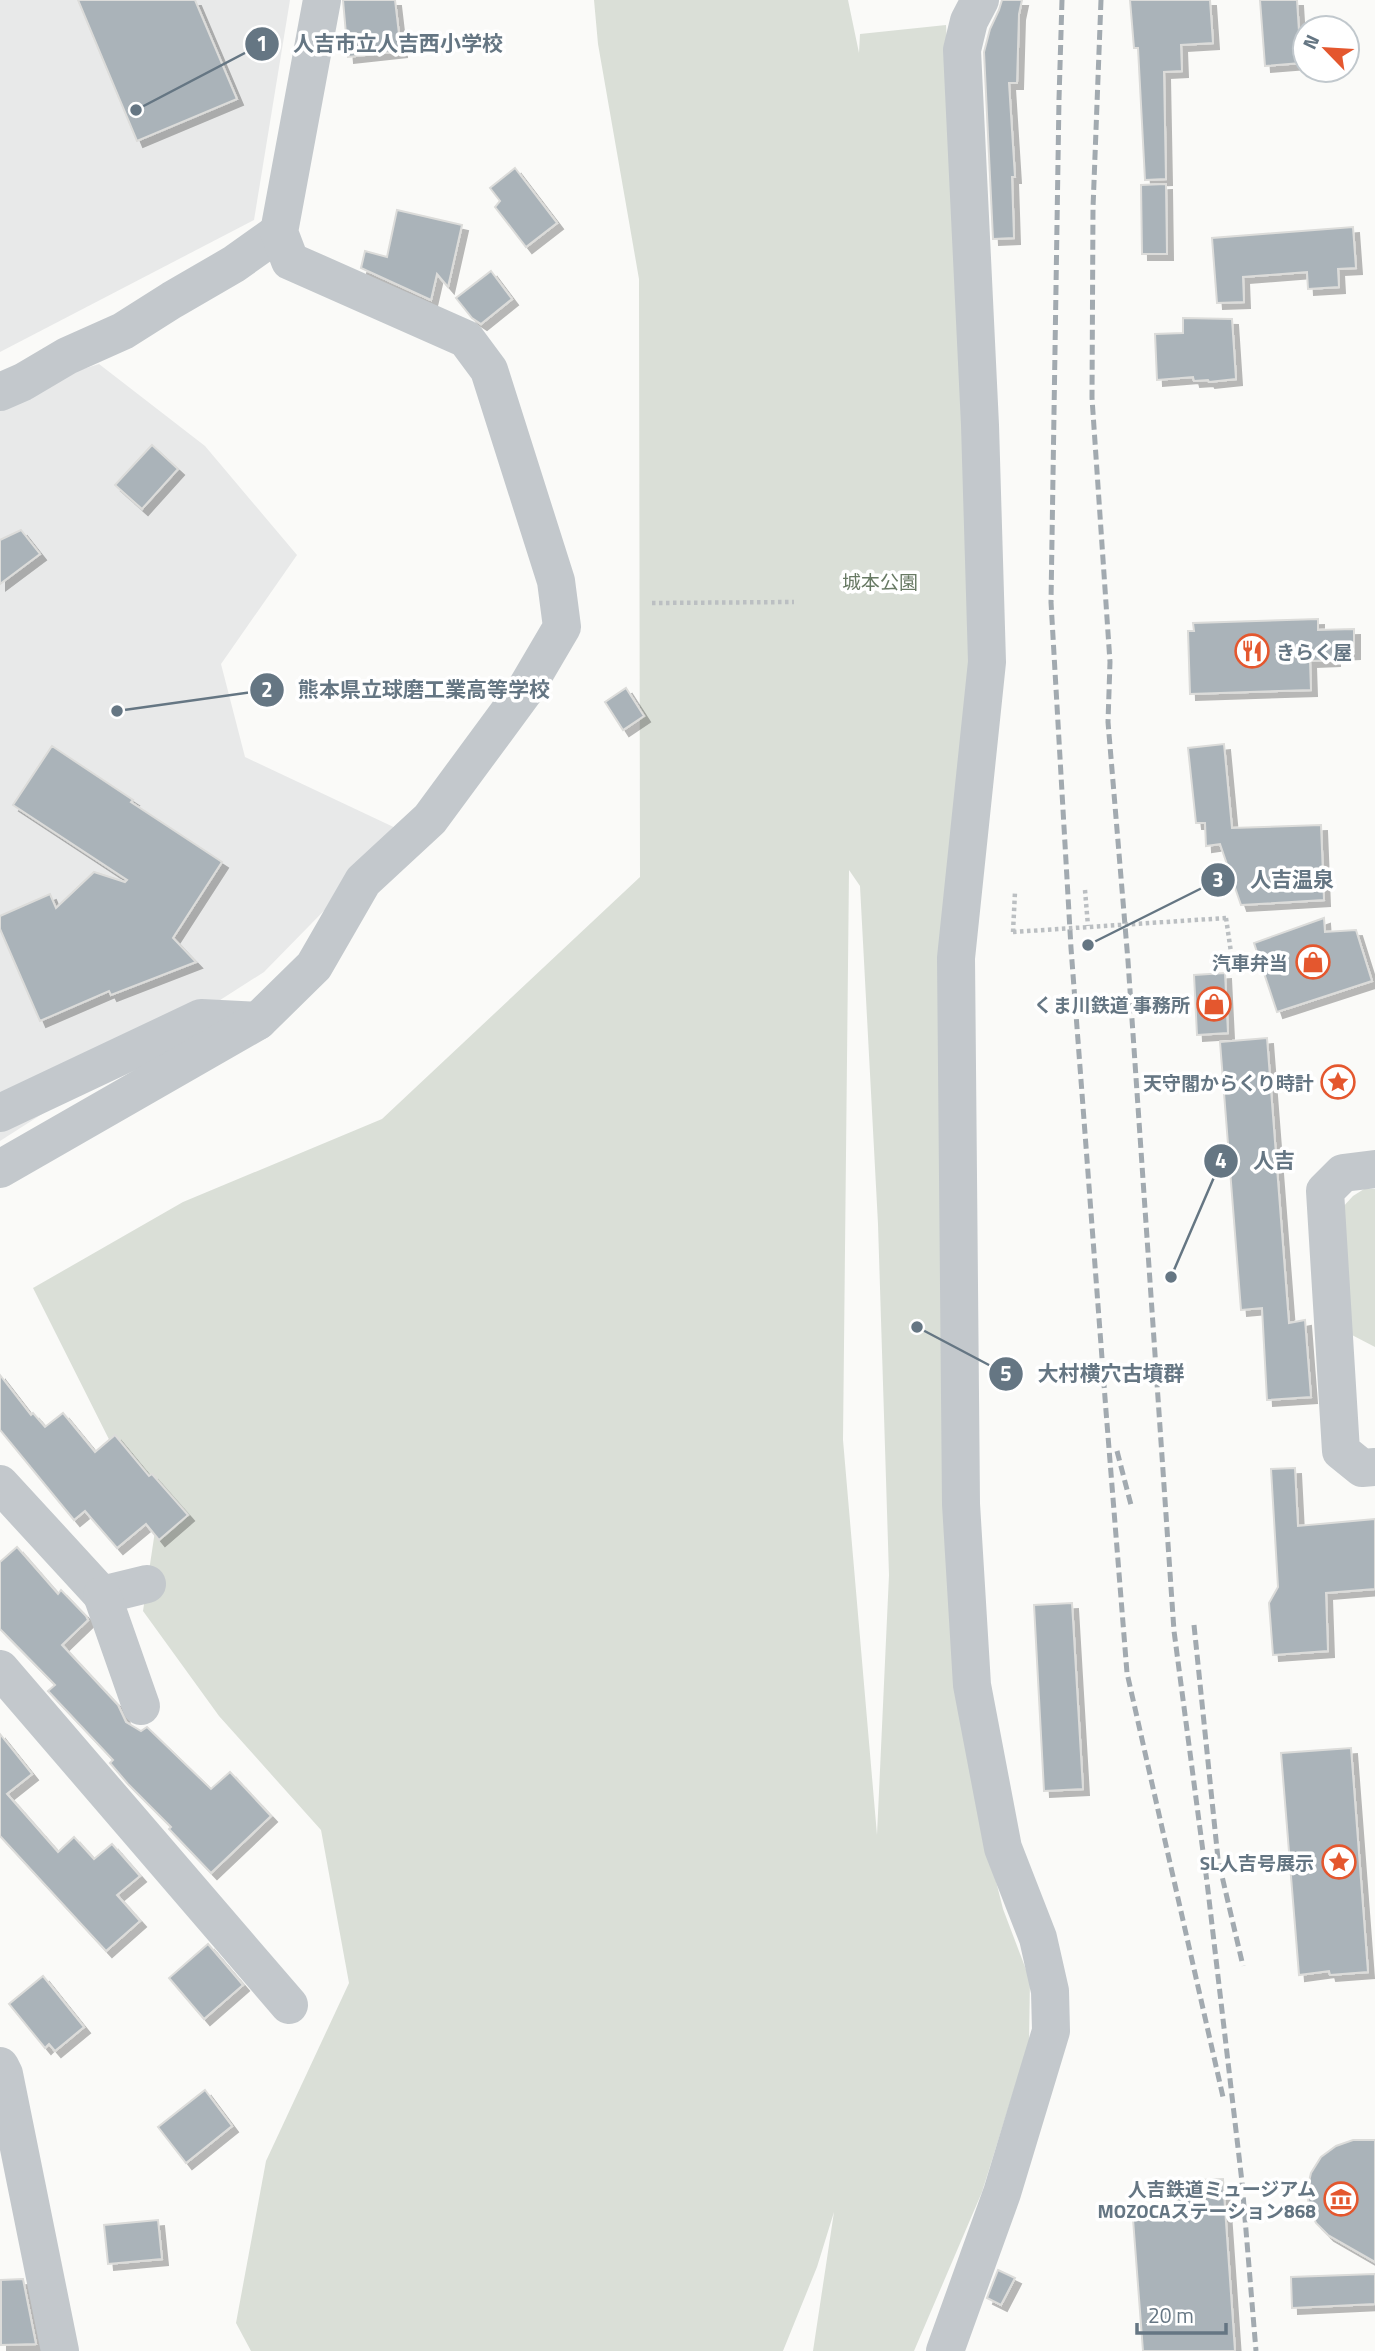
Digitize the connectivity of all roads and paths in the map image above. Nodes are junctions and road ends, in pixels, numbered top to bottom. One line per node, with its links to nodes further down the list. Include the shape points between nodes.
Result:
1 (323, 0): 3 (street)
2 (980, 0): 24 (street, via 962,50 987,662 956,958 961,1504 972,1685 1003,1848 1038,1938 1050,1991 1051,2031 1002,2193)
3 (279, 232): 4 (street, via 123,331); 11 (street, via 290,261 466,339 489,370 556,582 562,627 525,690 430,819 363,881 314,966)
4 (0, 391)
5 (794, 602): 6 (path)
6 (652, 603)
7 (1084, 890): 9 (path)
8 (1015, 892): 9 (path, bridge, via 1013,932)
9 (1088, 926): 10 (path, bridge, via 1226,918)
10 (1233, 966)
11 (258, 1021): 12 (street, via 201,1018); 13 (street)
12 (0, 1112)
13 (0, 1169)
14 (1375, 1169): 15 (street, via 1343,1173 1325,1191 1341,1451 1362,1468)
15 (1375, 1467)
16 (0, 1484): 18 (street)
17 (147, 1584): 18 (street)
18 (102, 1595): 20 (street)
19 (0, 1669): 21 (street)
20 (141, 1706)
21 (289, 2005)
22 (0, 2067): 23 (street)
23 (60, 2351)
24 (945, 2351)

